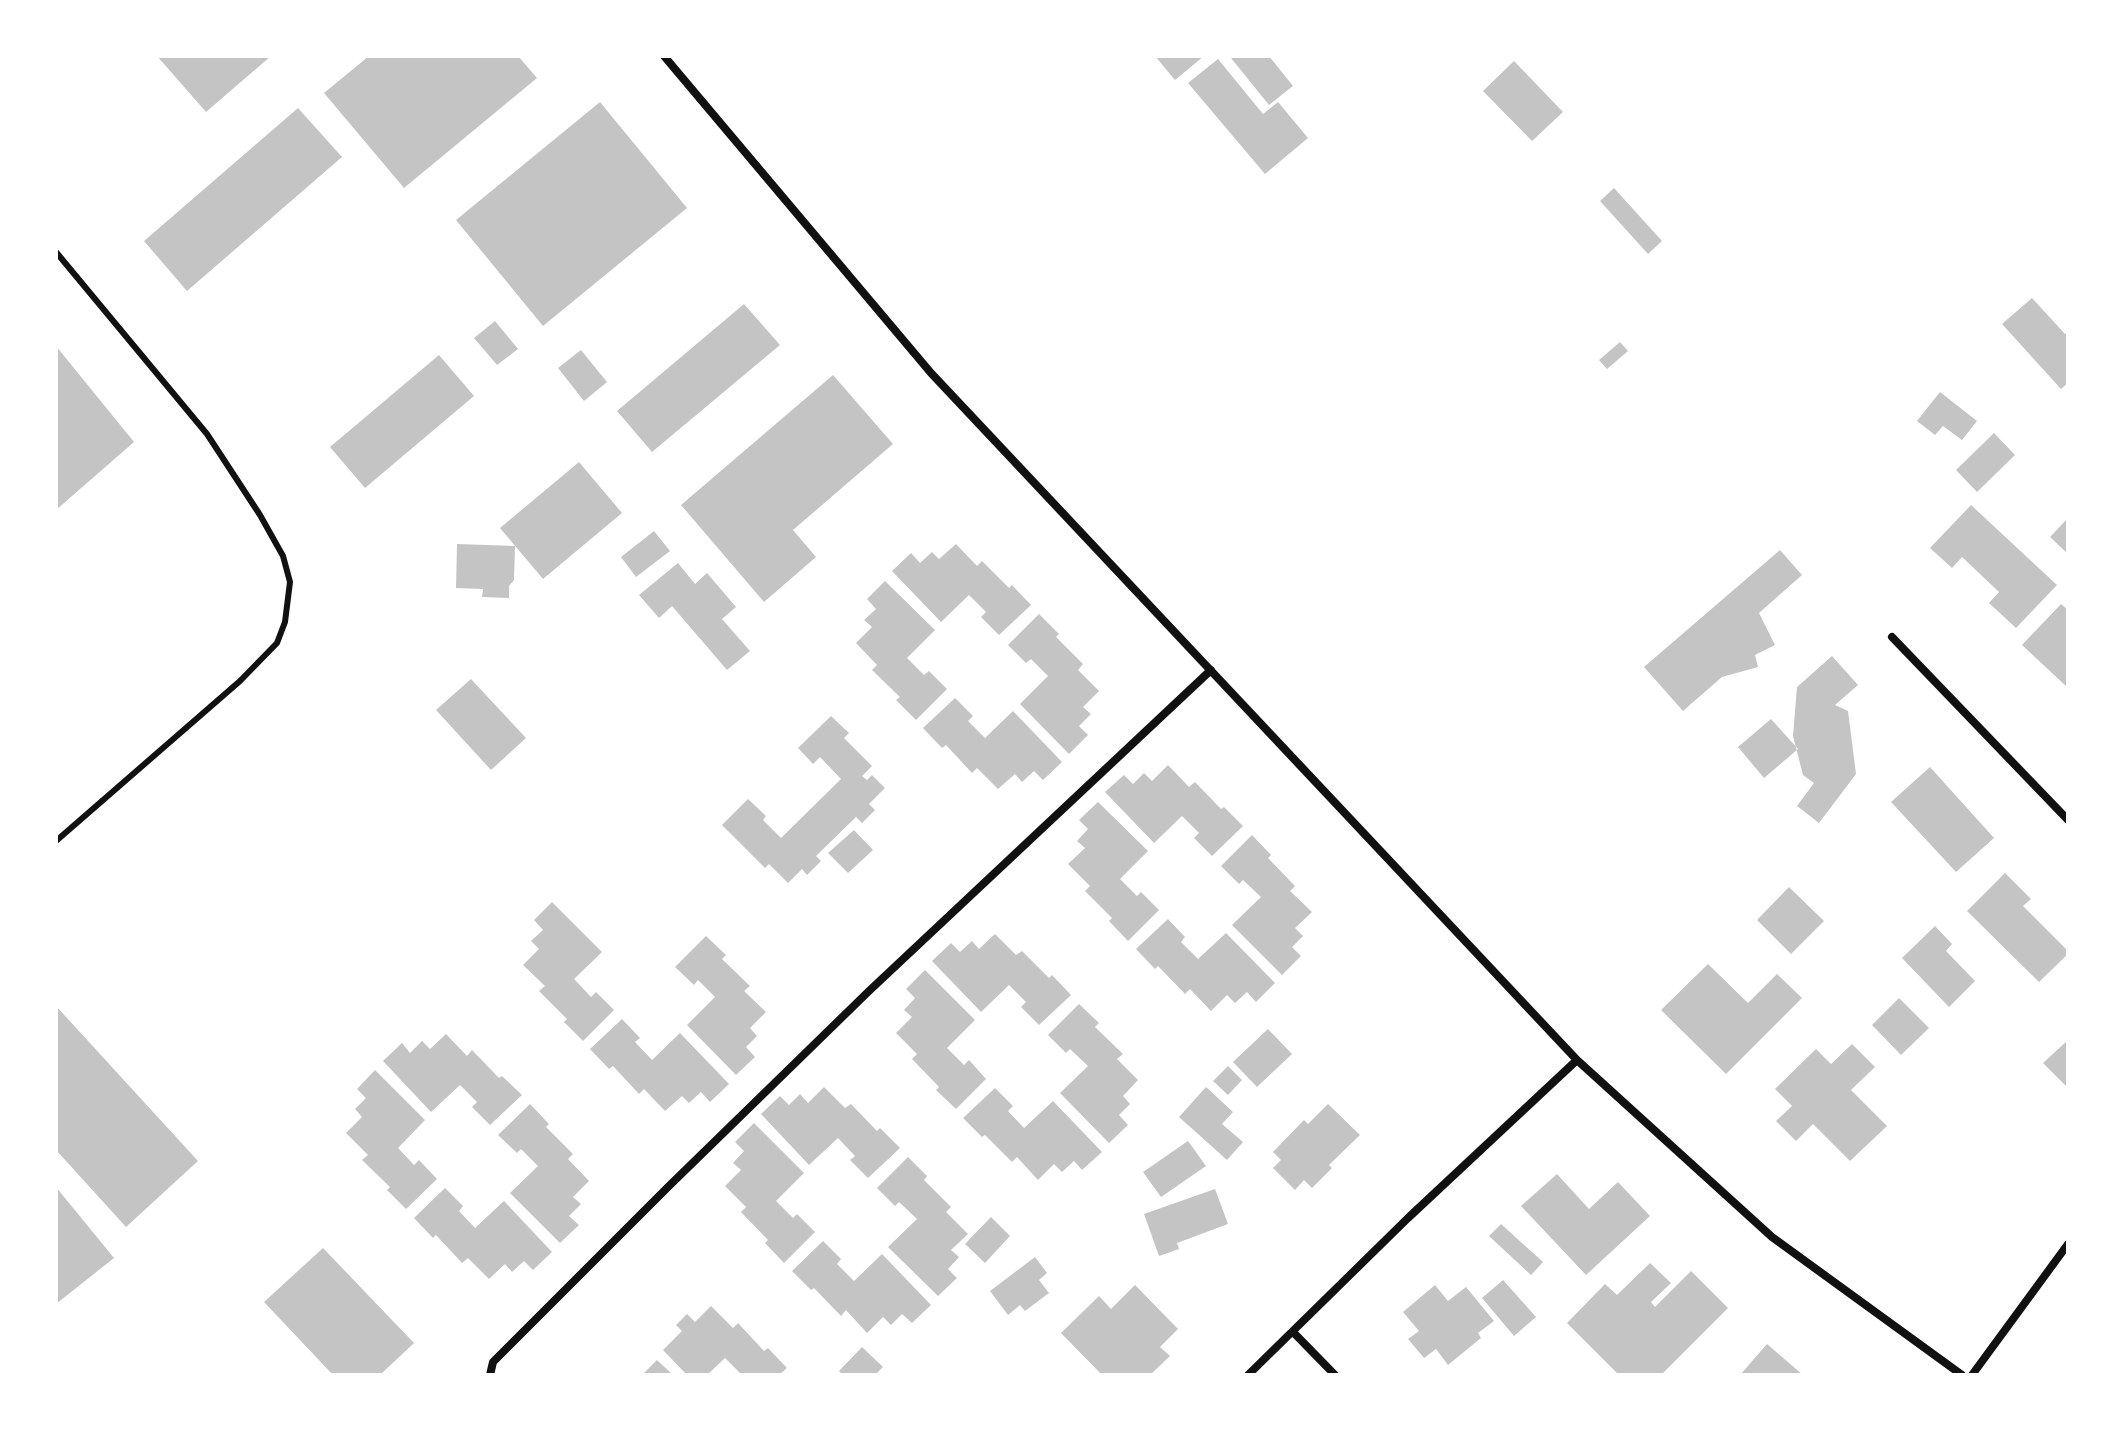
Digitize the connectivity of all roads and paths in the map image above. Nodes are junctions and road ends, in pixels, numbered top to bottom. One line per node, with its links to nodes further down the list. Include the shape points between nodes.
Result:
1 (665, 56): 4 (street, via 931,373)
2 (56, 252): 6 (lane, via 207,434 283,556 290,582 277,643)
3 (1892, 637): 5 (street)
4 (1211, 670): 7 (street); 10 (street, via 824,1034 493,1362)
5 (2068, 820)
6 (56, 841)
7 (1577, 1060): 9 (street); 13 (street, via 1772,1237)
8 (2068, 1244): 14 (street)
9 (1293, 1332): 11 (street); 12 (street)
10 (490, 1375)
11 (1248, 1375)
12 (1335, 1375)
13 (1962, 1375)
14 (1972, 1375)

